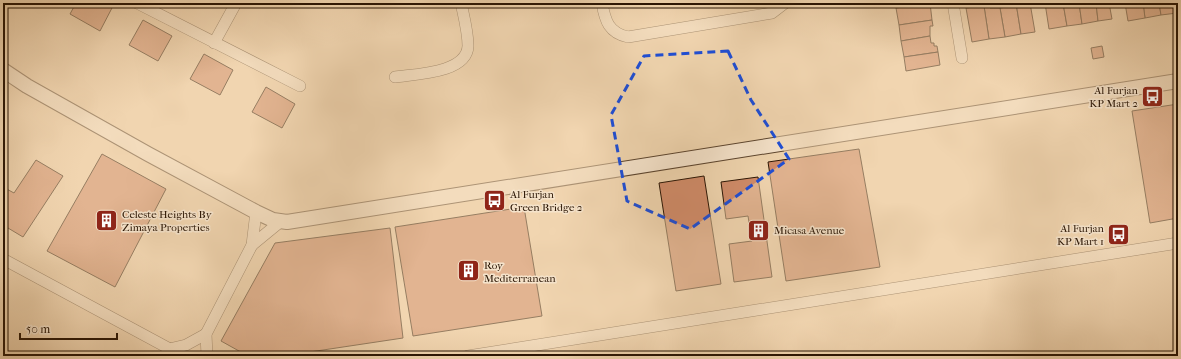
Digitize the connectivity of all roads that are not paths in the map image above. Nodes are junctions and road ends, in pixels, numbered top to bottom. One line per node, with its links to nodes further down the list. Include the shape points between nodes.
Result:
1 (137, 3): 7 (street)
2 (236, 3): 7 (street)
3 (461, 3): 10 (street, via 468,46 464,58 453,67)
4 (602, 3): 5 (street, via 604,19 608,26 614,32 628,37 772,12)
5 (785, 3)
6 (953, 3): 8 (street)
7 (214, 43): 12 (street)
8 (962, 58)
9 (3, 70): 13 (street, via 148,154)
10 (395, 77)
11 (1178, 81): 14 (street)
12 (300, 86)
13 (256, 212): 14 (street); 16 (street)
14 (280, 222): 16 (street)
15 (1178, 243): 22 (street)
16 (252, 245): 18 (street)
17 (3, 259): 19 (street)
18 (206, 334): 19 (street, via 186,345); 21 (street)
19 (169, 349): 20 (street)
20 (183, 356)
21 (207, 356)
22 (468, 356)

